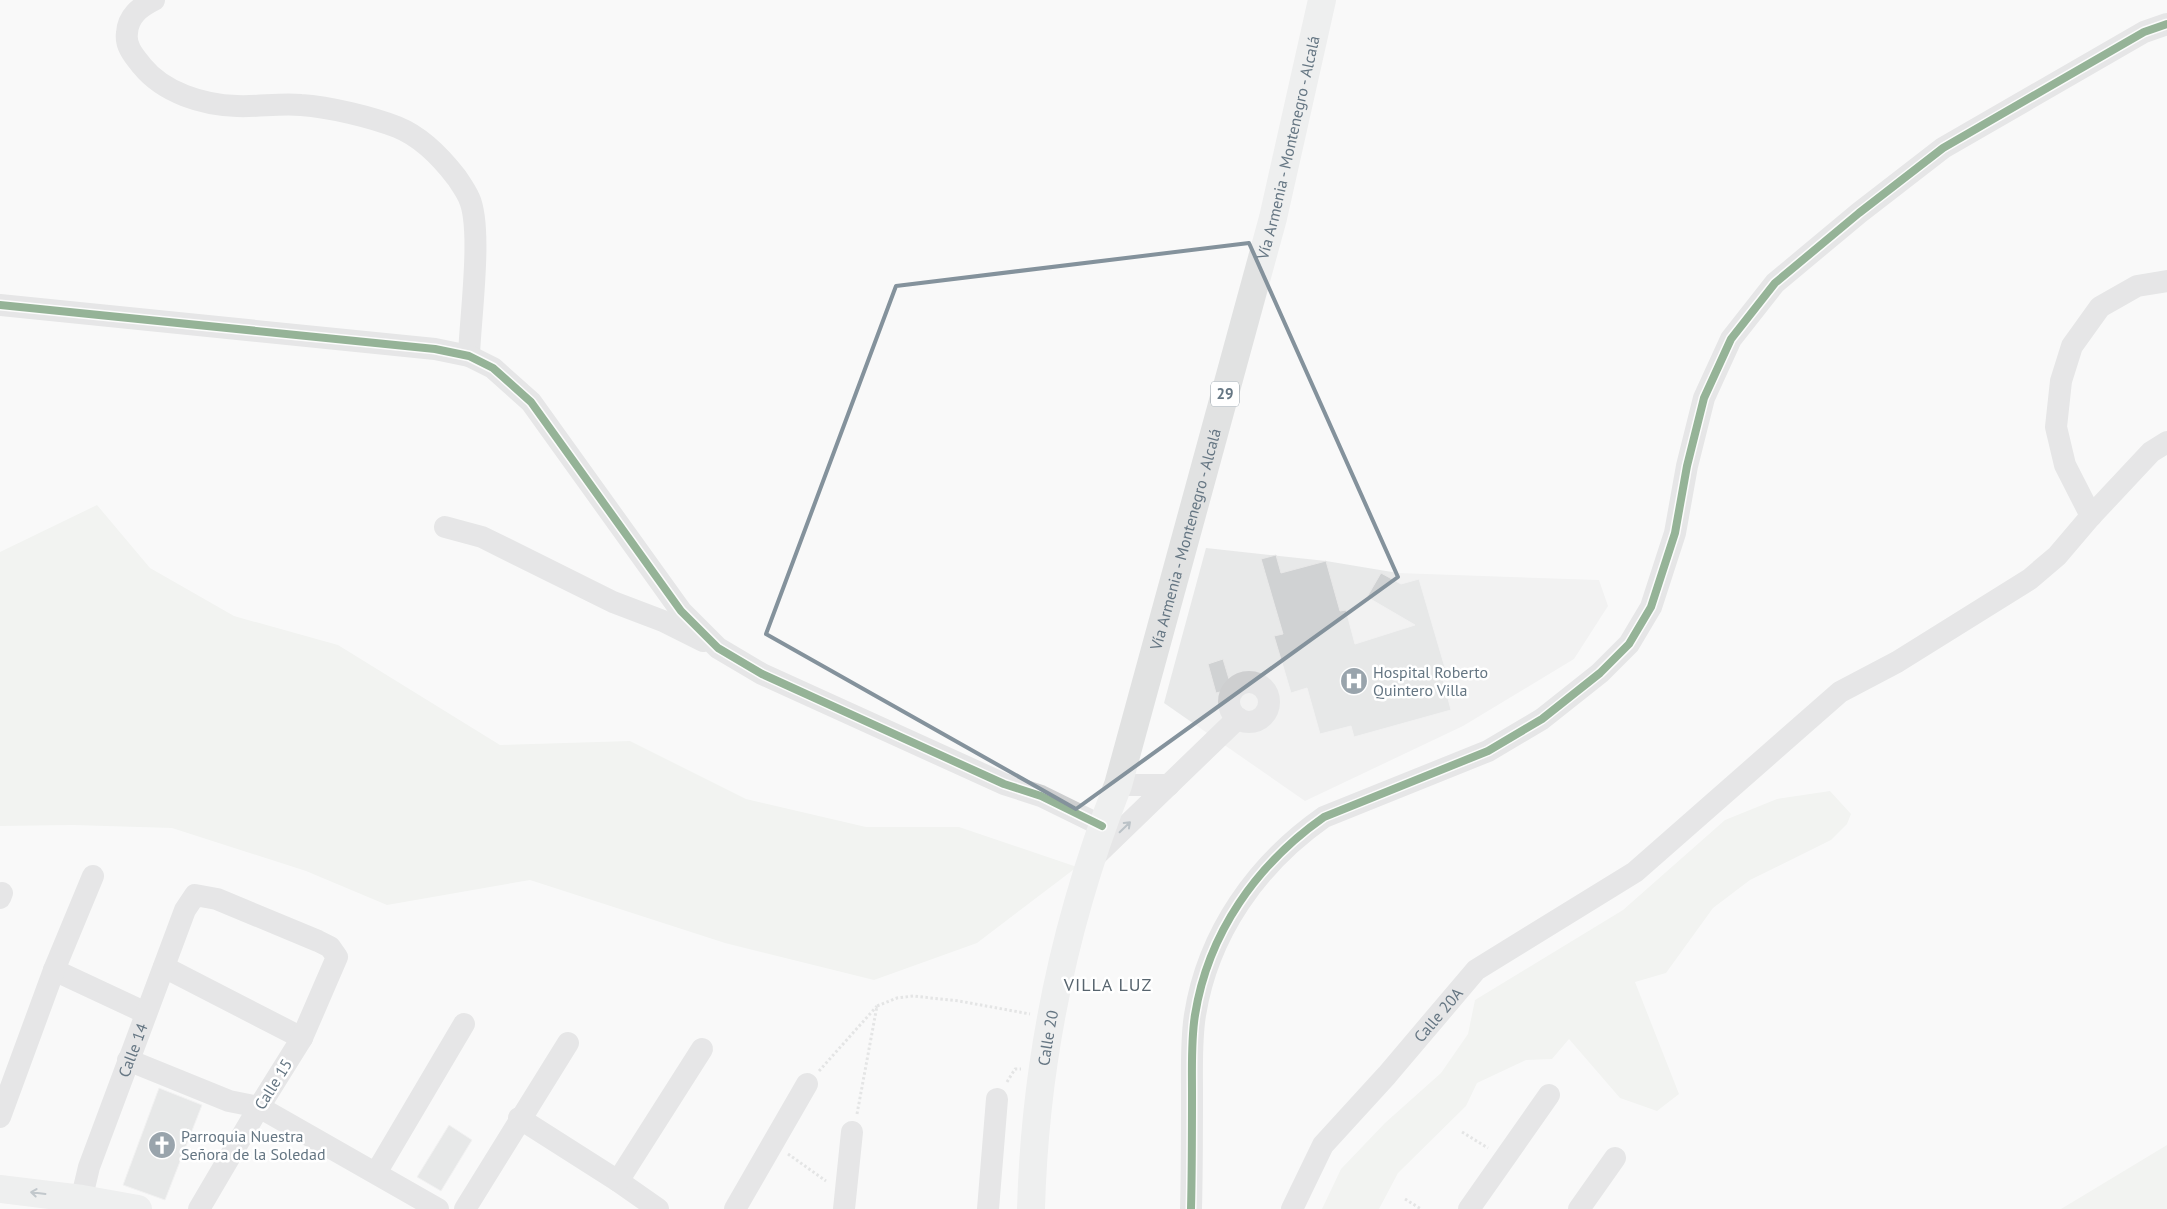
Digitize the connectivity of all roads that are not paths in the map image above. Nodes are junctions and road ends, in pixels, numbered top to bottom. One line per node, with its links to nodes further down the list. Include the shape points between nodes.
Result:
1 (154, 0): 6 (street, via 134,14 128,24 126,39 132,54 148,74 173,90 204,102 237,106 302,105 346,113 397,127 420,138 441,159 470,199 474,224)
2 (1322, 0): 12 (main road, Vía Armenia - Montenegro - Alcalá / 29, via 1273,218)
3 (2167, 24): 47 (street, via 2144,32 1943,148 1775,283 1731,339 1704,398 1675,533 1651,607 1629,644 1600,673 1542,719 1488,751 1324,817 1276,856 1252,885 1226,921 1213,951 1195,1014)
4 (2167, 281): 8 (street, via 2137,286 2100,306 2072,346 2066,364 2056,427 2065,465)
5 (0, 305): 6 (street)
6 (469, 356): 10 (street, via 493,368 531,402 681,611)
7 (2167, 442): 8 (street, Calle 20A, via 2151,452)
8 (2091, 516): 48 (street, Calle 20A, via 2057,556 2030,579 1897,662 1840,692 1635,872 1476,970 1323,1145)
9 (445, 527): 10 (street, via 482,537 613,602)
10 (718, 648): 14 (street, via 762,674)
11 (1238, 718): 13 (street)
12 (1118, 785): 13 (street); 14 (main road, Calle 20)
13 (1168, 785): 15 (street, one-way to 13)
14 (1102, 826): 15 (main road, Calle 20)
15 (1090, 861): 46 (main road, Calle 20, via 1050,1013 1032,1156)
16 (93, 876): 19 (street)
17 (195, 894): 18 (street, Calle 14, via 185,910); 22 (street, Calle 15, via 217,899 330,947 337,957)
18 (164, 968): 20 (street, Calle 14); 22 (street)
19 (54, 970): 20 (street); 30 (street)
20 (146, 1013): 25 (street, Calle 14)
21 (464, 1024): 34 (street)
22 (302, 1038): 29 (street, Calle 15)
23 (568, 1044): 31 (street)
24 (702, 1049): 35 (street)
25 (128, 1060): 29 (street, via 229,1101); 38 (street, Calle 14, via 89,1167)
26 (807, 1084): 44 (street)
27 (1549, 1095): 49 (street)
28 (997, 1099): 45 (street)
29 (258, 1107): 34 (street); 40 (street, Calle 15)
30 (0, 1117)
31 (519, 1118): 35 (street); 42 (street)
32 (852, 1132): 37 (street)
33 (1615, 1158): 50 (street)
34 (376, 1173): 41 (street)
35 (618, 1181): 43 (street)
36 (0, 1189): 38 (main road, one-way to 36)
37 (844, 1202)
38 (80, 1204): 39 (main road)
39 (138, 1209)
40 (199, 1209)
41 (438, 1209)
42 (465, 1209)
43 (658, 1209)
44 (735, 1209)
45 (988, 1209)
46 (1031, 1209)
47 (1191, 1209)
48 (1292, 1209)
49 (1469, 1209)
50 (1579, 1209)

